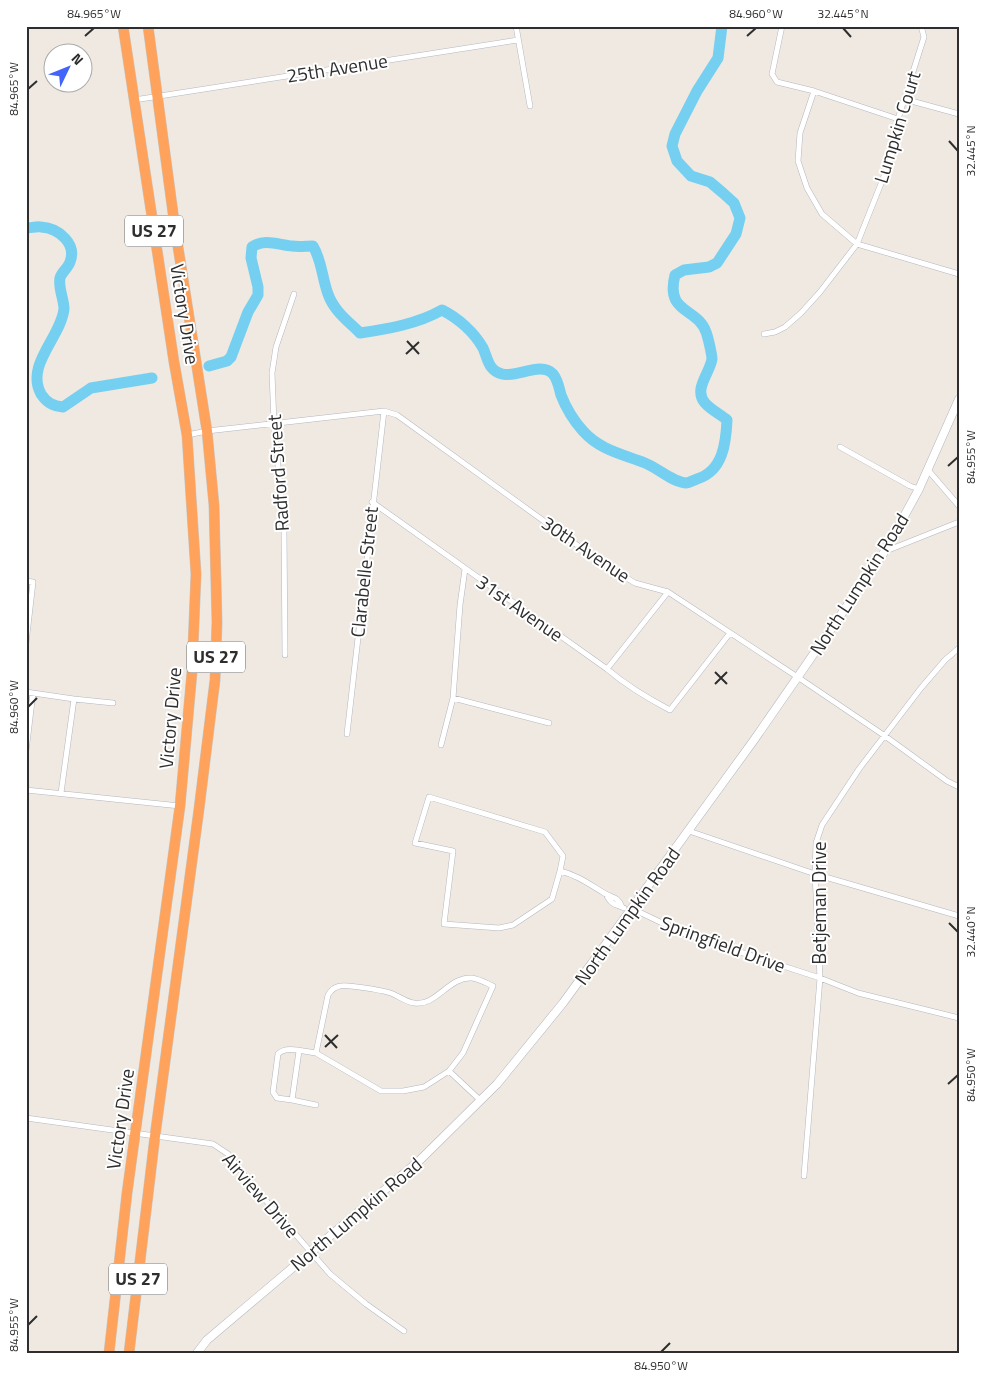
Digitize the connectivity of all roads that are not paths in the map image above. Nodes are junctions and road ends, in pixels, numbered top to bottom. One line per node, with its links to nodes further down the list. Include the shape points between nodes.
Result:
1 (123, 26): 10 (highway, Victory Drive / US 27)
2 (148, 26): 8 (highway, Victory Drive / US 27)
3 (516, 26): 6 (street)
4 (782, 26): 7 (street, via 772,74 777,82)
5 (921, 26): 9 (street, Lumpkin Court, via 924,37)
6 (518, 40): 8 (street, 25th Avenue); 11 (street)
7 (814, 91): 13 (street); 14 (street, via 800,133 798,161 807,188 822,214)
8 (156, 96): 10 (street, 25th Avenue); 21 (highway, Victory Drive / US 27)
9 (904, 99): 12 (street); 13 (street, Lumpkin Court)
10 (134, 100): 22 (highway, Victory Drive / US 27)
11 (530, 106)
12 (959, 114)
13 (898, 119): 14 (street, Lumpkin Court, via 892,156)
14 (857, 244): 15 (street); 17 (street, Lumpkin Court, via 801,313 785,327)
15 (959, 274)
16 (294, 294): 20 (street, Radford Street, via 276,347 272,373)
17 (764, 334)
18 (959, 399): 24 (street, North Lumpkin Road)
19 (384, 411): 20 (street); 26 (street, Clarabelle Street); 32 (street, 30th Avenue, via 398,415 602,563 635,583)
20 (274, 423): 21 (street); 36 (street, Radford Street, via 284,530)
21 (207, 431): 22 (street); 53 (highway, Victory Drive / US 27, via 214,505 217,622 214,680)
22 (187, 435): 52 (highway, Victory Drive / US 27, via 196,574 192,672)
23 (840, 447): 25 (street)
24 (928, 470): 25 (street, North Lumpkin Road); 27 (street)
25 (919, 489): 29 (street, North Lumpkin Road)
26 (372, 502): 30 (street, 31st Avenue); 45 (street, Clarabelle Street)
27 (959, 506)
28 (959, 522): 29 (street)
29 (885, 551): 38 (street, North Lumpkin Road)
30 (465, 569): 37 (street, 31st Avenue); 41 (street)
31 (26, 581): 34 (street, via 33,582)
32 (668, 592): 33 (street, 30th Avenue); 37 (street)
33 (730, 633): 37 (street, 31st Avenue, via 670,710 638,694); 38 (street, 30th Avenue)
34 (26, 643)
35 (959, 648): 46 (street, Betjeman Drive, via 921,688)
36 (285, 655)
37 (607, 669)
38 (799, 678): 46 (street, 30th Avenue); 54 (street, North Lumpkin Road)
39 (26, 692): 40 (street)
40 (33, 694): 42 (street); 48 (street)
41 (453, 698): 44 (street); 47 (street)
42 (74, 699): 43 (street); 51 (street)
43 (113, 703)
44 (549, 723)
45 (347, 734)
46 (885, 736): 49 (street, 30th Avenue); 56 (street, Betjeman Drive, via 822,825 816,843)
47 (441, 745)
48 (26, 751)
49 (959, 788)
50 (26, 790): 51 (street)
51 (61, 794): 52 (street)
52 (180, 806): 53 (highway); 68 (highway, Victory Drive / US 27)
53 (199, 809): 69 (highway, Victory Drive / US 27)
54 (689, 831): 56 (street); 57 (street, North Lumpkin Road)
55 (560, 871): 55 (street, via 562,856 545,832 429,797 415,843 454,851 444,924 499,928 513,925 552,899); 57 (street, Springfield Drive, via 613,895 622,906)
56 (815, 874): 58 (street); 59 (street, Betjeman Drive)
57 (632, 910): 59 (street, Springfield Drive, via 685,934); 65 (street, North Lumpkin Road, via 563,1003 497,1084)
58 (959, 916)
59 (820, 978): 60 (street, Springfield Drive, via 858,993); 70 (street, Betjeman Drive)
60 (959, 1018)
61 (299, 1051): 62 (street); 64 (street); 64 (street, via 285,1049 278,1054 273,1092 277,1098)
62 (316, 1053): 63 (street, via 381,1091 424,1087); 63 (street, via 328,995 338,986 391,993 416,1004 425,1002 458,980 474,978 493,986 463,1053)
63 (449, 1071): 65 (street)
64 (292, 1100): 66 (street)
65 (480, 1100): 71 (street, North Lumpkin Road, via 420,1160)
66 (316, 1105)
67 (26, 1118): 68 (street, Airview Drive)
68 (135, 1134): 69 (street, Airview Drive); 73 (highway, Victory Drive / US 27)
69 (155, 1136): 71 (street, Airview Drive, via 213,1144 228,1154); 74 (highway, Victory Drive / US 27)
70 (804, 1176)
71 (310, 1252): 72 (street, Airview Drive, via 351,1292); 75 (street, North Lumpkin Road, via 207,1340)
72 (404, 1331)
73 (109, 1353)
74 (129, 1353)
75 (197, 1353)

